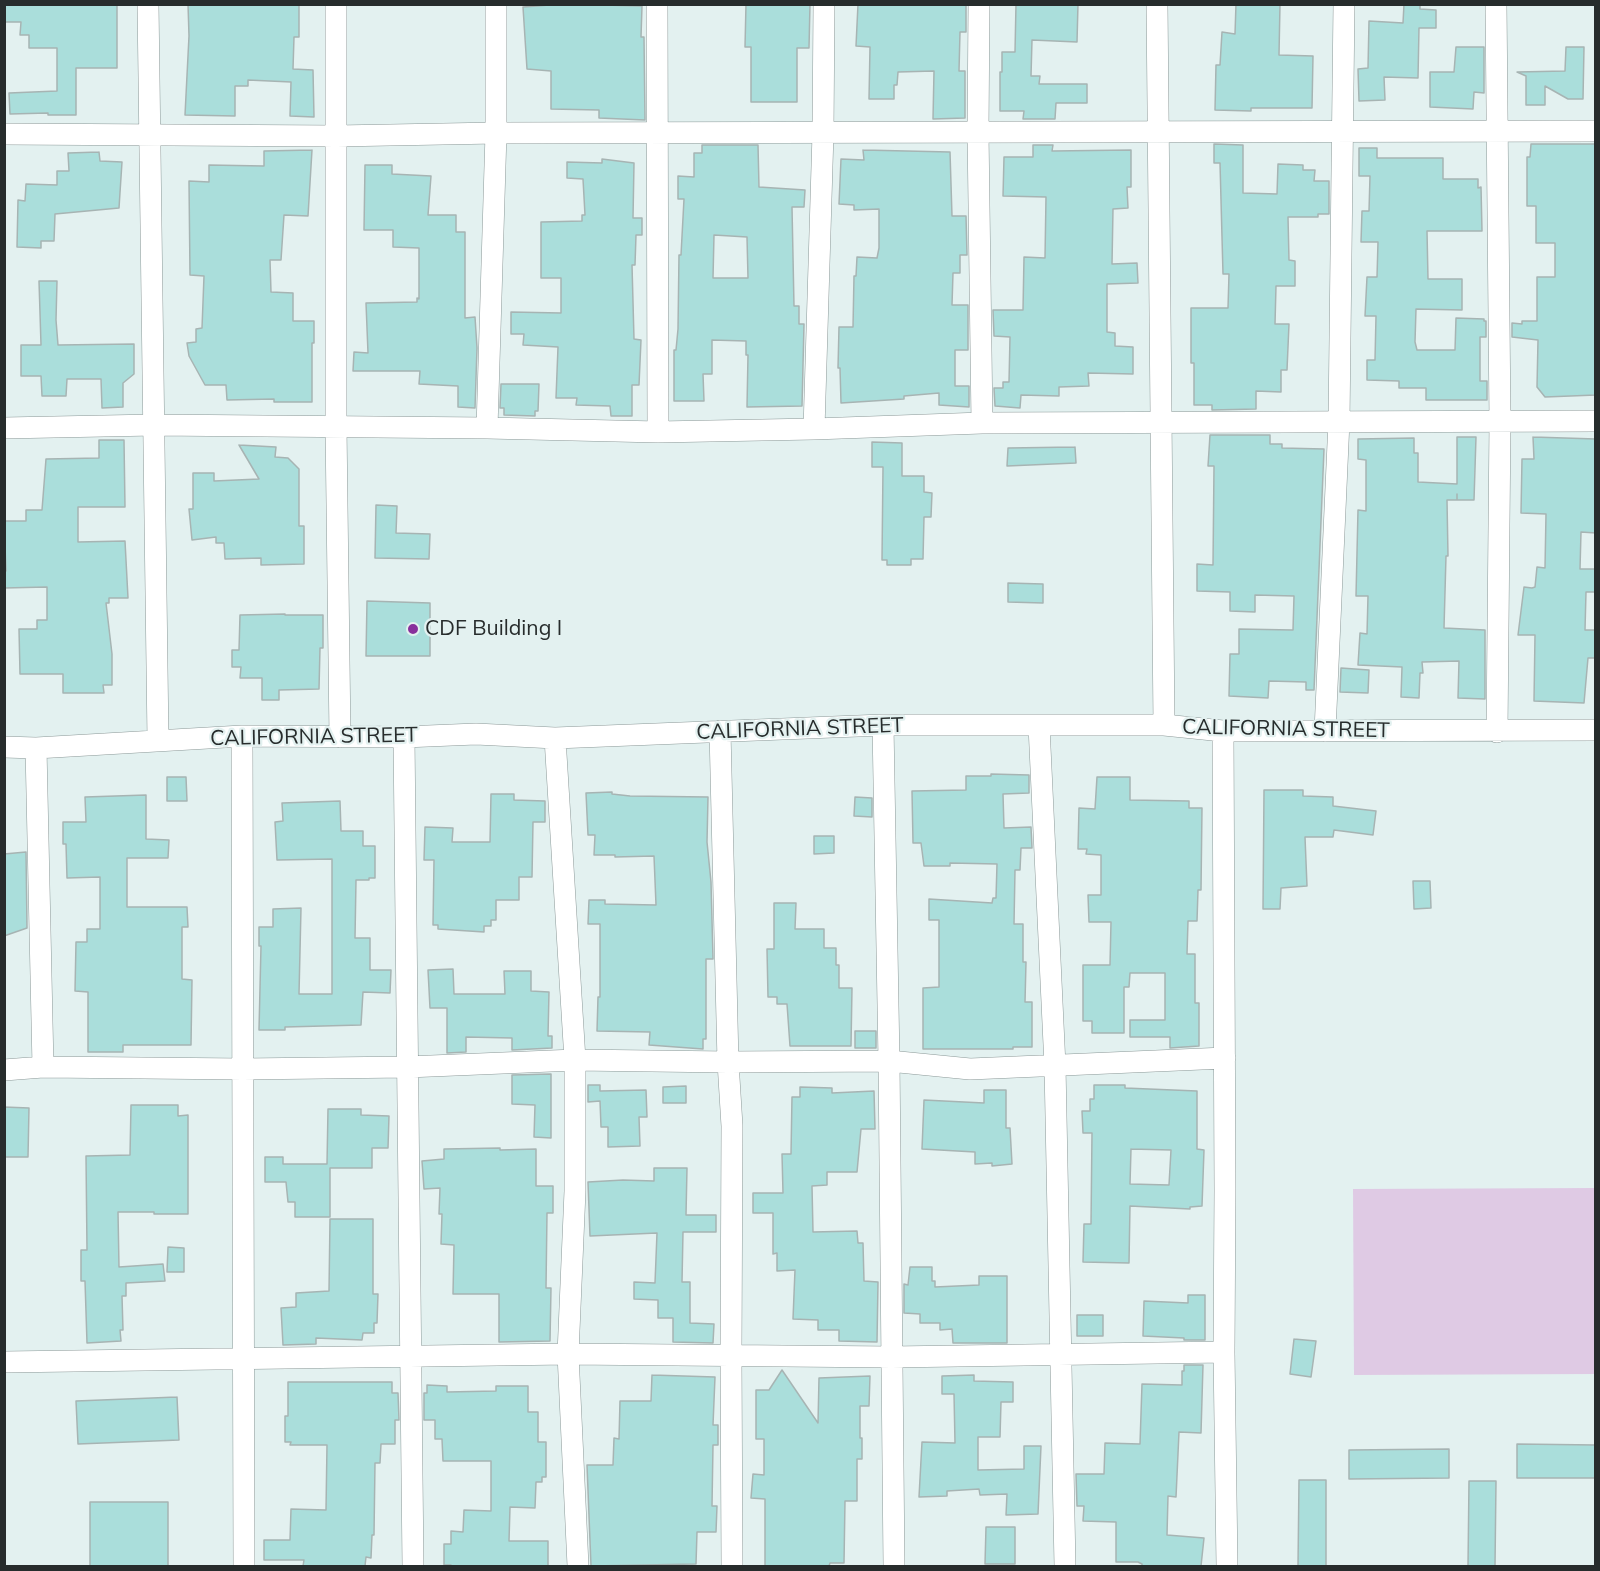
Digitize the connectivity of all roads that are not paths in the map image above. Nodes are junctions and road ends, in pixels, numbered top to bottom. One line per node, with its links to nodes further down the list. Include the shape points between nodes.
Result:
1 (148, 4): 19 (street)
2 (336, 4): 20 (street)
3 (496, 4): 15 (street)
4 (657, 4): 16 (street)
5 (824, 4): 17 (street)
6 (979, 4): 12 (street)
7 (1157, 4): 13 (street)
8 (1344, 4): 14 (street)
9 (1496, 4): 10 (street)
10 (1497, 131): 11 (street); 14 (street); 24 (street)
11 (1596, 131)
12 (978, 132): 13 (street); 17 (street); 25 (street)
13 (1158, 132): 14 (street); 23 (street)
14 (1342, 132): 21 (street)
15 (496, 133): 16 (street); 20 (street); 29 (street)
16 (657, 133): 17 (street); 31 (street)
17 (823, 133): 30 (street)
18 (4, 134): 19 (street)
19 (149, 134): 20 (street); 26 (street)
20 (337, 136): 27 (street)
21 (1339, 421): 23 (street); 24 (street); 38 (street)
22 (1596, 421): 24 (street)
23 (1161, 422): 25 (street); 32 (street)
24 (1500, 422): 39 (street)
25 (982, 423): 30 (street)
26 (154, 426): 27 (street); 28 (street); 44 (street)
27 (336, 426): 29 (street); 41 (street)
28 (4, 428)
29 (488, 428): 31 (street)
30 (814, 429): 31 (street)
31 (658, 432)
32 (1164, 725): 34 (street, CALIFORNIA STREET); 37 (street, CALIFORNIA STREET)
33 (883, 726): 34 (street, CALIFORNIA STREET); 36 (street, CALIFORNIA STREET); 49 (street)
34 (1039, 726): 51 (street)
35 (1596, 730): 39 (street, CALIFORNIA STREET)
36 (720, 731): 43 (street, CALIFORNIA STREET); 50 (street)
37 (1223, 731): 38 (street, CALIFORNIA STREET); 47 (street)
38 (1324, 731): 39 (street, CALIFORNIA STREET)
39 (1497, 732)
40 (242, 736): 41 (street, CALIFORNIA STREET); 44 (street, CALIFORNIA STREET); 54 (street)
41 (340, 737): 42 (street, CALIFORNIA STREET)
42 (404, 737): 43 (street, CALIFORNIA STREET, via 476,734); 53 (street)
43 (555, 738): 48 (street)
44 (158, 740): 46 (street, CALIFORNIA STREET)
45 (4, 747): 46 (street, CALIFORNIA STREET)
46 (36, 748): 52 (street)
47 (1225, 1058): 51 (street); 56 (street)
48 (575, 1060): 50 (street); 53 (street); 57 (street, via 575,1191)
49 (889, 1061): 50 (street); 51 (street, via 970,1069); 61 (street)
50 (728, 1062): 58 (street, via 732,1126)
51 (1055, 1066): 60 (street)
52 (43, 1067): 54 (street); 55 (street)
53 (407, 1067): 54 (street); 59 (street)
54 (243, 1069): 62 (street)
55 (4, 1070)
56 (1224, 1352): 60 (street); 70 (street)
57 (568, 1354): 58 (street); 59 (street); 66 (street)
58 (731, 1355): 61 (street); 67 (street)
59 (411, 1356): 62 (street); 65 (street)
60 (1060, 1356): 61 (street); 69 (street)
61 (892, 1357): 68 (street)
62 (244, 1359): 63 (street); 64 (street)
63 (4, 1362)
64 (244, 1566)
65 (413, 1566)
66 (578, 1566)
67 (732, 1566)
68 (894, 1566)
69 (1065, 1566)
70 (1227, 1566)

